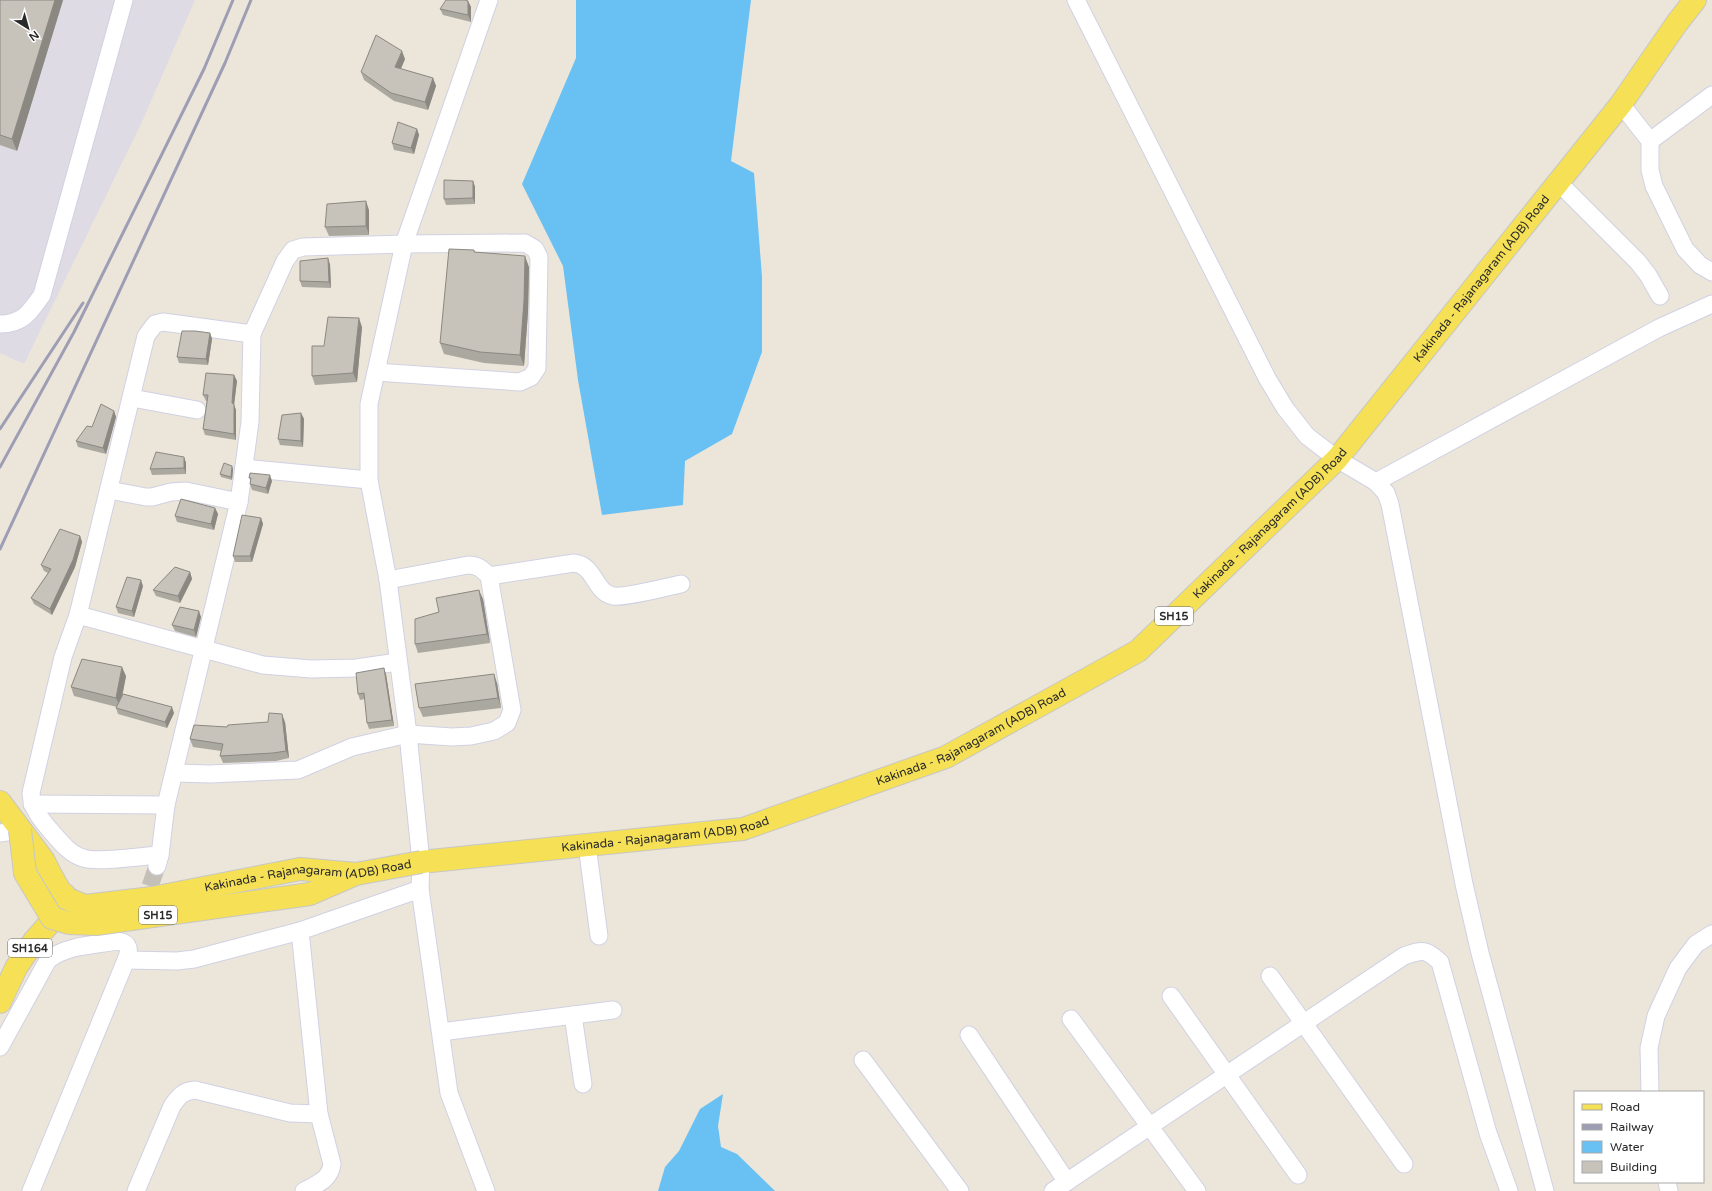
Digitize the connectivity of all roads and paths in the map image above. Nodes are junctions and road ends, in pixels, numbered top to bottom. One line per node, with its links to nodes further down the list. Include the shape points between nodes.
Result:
1 (124, 0): 13 (street, via 42,295 22,320)
2 (489, 0): 9 (street)
3 (1076, 0): 18 (street, via 1268,378 1307,436)
4 (1696, 0): 6 (main road, Kakinada - Rajanagaram (ADB) Road / SH15)
5 (1712, 94): 7 (street)
6 (1621, 104): 7 (street); 8 (main road, Kakinada - Rajanagaram (ADB) Road / SH15)
7 (1650, 141): 10 (street, via 1650,170 1654,186 1686,249 1700,266)
8 (1558, 182): 11 (street, via 1638,262); 18 (main road, Kakinada - Rajanagaram (ADB) Road / SH15)
9 (404, 244): 14 (street, via 303,247 293,250 285,261); 15 (street); 15 (street, via 525,243 535,249 539,257 537,368 531,377 520,382)
10 (1712, 272)
11 (1660, 296)
12 (1712, 304): 21 (street, via 1659,328)
13 (0, 324)
14 (252, 334): 16 (street, via 163,322 154,324 146,336); 19 (street, via 250,422)
15 (376, 372): 20 (street, via 369,404)
16 (132, 398): 17 (street); 22 (street)
17 (197, 410)
18 (1337, 459): 21 (street); 36 (main road, Kakinada - Rajanagaram (ADB) Road / SH15, via 1138,651 946,757 743,829)
19 (244, 468): 20 (street); 23 (street)
20 (369, 480): 25 (street)
21 (1376, 482): 73 (street, via 1386,493 1390,504 1464,884 1480,953)
22 (109, 490): 23 (street, via 146,497 186,491); 27 (street)
23 (238, 502): 28 (street)
24 (489, 576): 25 (street, via 475,565 468,565); 26 (street, via 574,563 582,564 588,569 601,588 612,596); 30 (street, via 512,710 507,723 494,730 471,736)
25 (388, 580): 29 (street)
26 (681, 584)
27 (78, 615): 28 (street); 33 (street, via 63,657 31,792)
28 (203, 649): 29 (street, via 263,665 311,669 356,668); 31 (street)
29 (398, 662): 30 (street)
30 (408, 734): 31 (street, via 352,747 298,770 210,774); 37 (street)
31 (175, 772): 34 (street)
32 (0, 802): 35 (main road)
33 (32, 804): 34 (street); 34 (street, via 67,849 82,858 95,860 158,860)
34 (166, 805)
35 (10, 832): 40 (main road, via 44,861 60,891); 42 (main road, bridge, via 25,873)
36 (587, 845): 37 (main road, Kakinada - Rajanagaram (ADB) Road / SH15); 45 (street)
37 (421, 862): 38 (main road, Kakinada - Rajanagaram (ADB) Road / SH15, bridge); 39 (street)
38 (356, 874): 40 (main road, Kakinada - Rajanagaram (ADB) Road / SH15, bridge, via 300,869 144,899 85,906); 42 (main road, SH15, bridge, via 310,894 96,924 69,923)
39 (420, 889): 43 (street); 54 (street)
40 (70, 900): 42 (main road, SH164)
41 (142, 911): 46 (street, via 129,928)
42 (52, 918): 49 (main road, SH164, via 16,968)
43 (300, 931): 46 (street, via 194,959 177,961); 61 (street)
44 (1712, 934): 60 (street, via 1696,944 1678,968 1656,1016 1649,1048)
45 (599, 936)
46 (128, 955): 56 (street, via 128,946 118,941 57,953 48,960 40,973); 67 (street)
47 (1270, 976): 53 (street)
48 (1171, 996): 58 (street)
49 (0, 1002)
50 (612, 1010): 51 (street)
51 (574, 1015): 54 (street); 59 (street)
52 (1071, 1019): 62 (street)
53 (1304, 1024): 58 (street); 63 (street); 72 (street, via 1404,956 1421,950 1430,953 1440,962 1488,1133)
54 (441, 1032): 66 (street, via 452,1102)
55 (969, 1035): 65 (street)
56 (0, 1047)
57 (862, 1060): 70 (street)
58 (1227, 1075): 62 (street); 64 (street)
59 (583, 1084)
60 (1650, 1091)
61 (320, 1114): 68 (street, via 290,1113 195,1090 186,1091 179,1095 172,1106); 69 (street, via 332,1164 331,1170 328,1177)
62 (1150, 1126): 65 (street); 71 (street)
63 (1404, 1164)
64 (1298, 1175)
65 (1060, 1187)
66 (484, 1190)
67 (31, 1191)
68 (136, 1191)
69 (304, 1191)
70 (960, 1191)
71 (1197, 1191)
72 (1509, 1191)
73 (1545, 1191)

